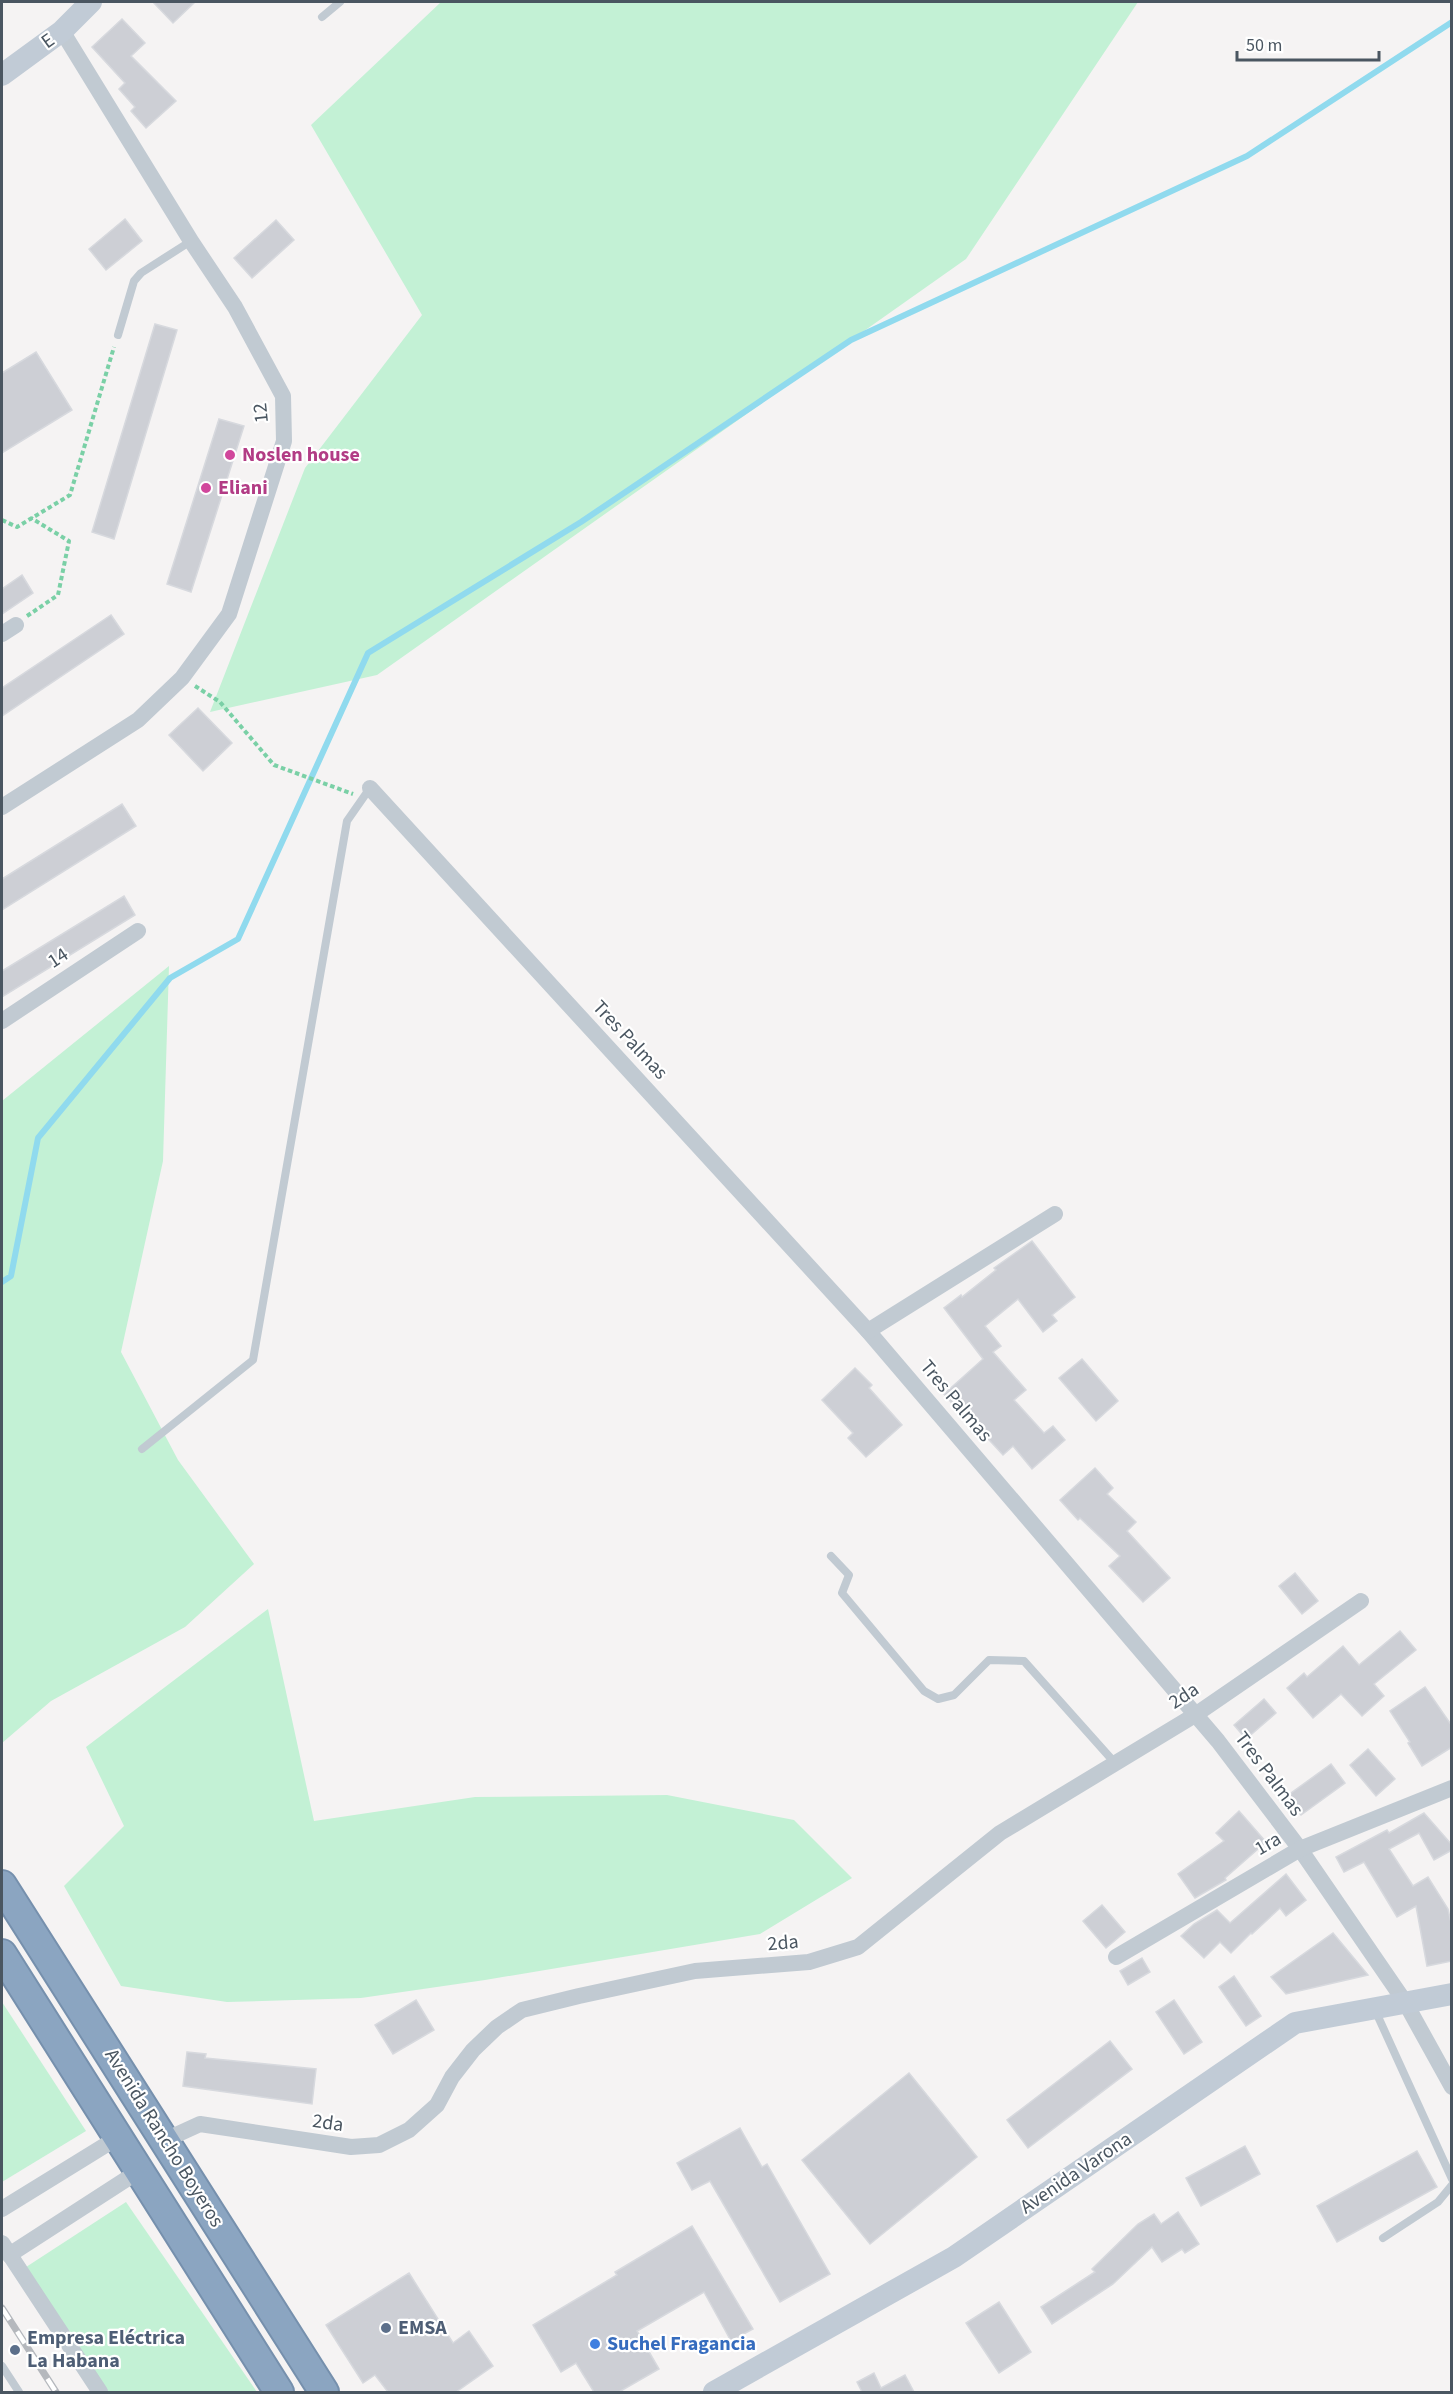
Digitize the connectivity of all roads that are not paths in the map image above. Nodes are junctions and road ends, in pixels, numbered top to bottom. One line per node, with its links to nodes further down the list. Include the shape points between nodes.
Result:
1 (91, 2): 4 (street, E)
2 (340, 2): 3 (lane)
3 (322, 17)
4 (62, 31): 5 (street, E); 6 (street, 12)
5 (2, 75)
6 (191, 241): 7 (lane, via 134,281); 9 (street, 12, via 235,307 283,396 284,441 229,614 182,678 138,720)
7 (117, 336)
8 (367, 793): 13 (street, Tres Palmas); 14 (lane, via 347,821 253,1360)
9 (2, 807)
10 (138, 931): 11 (street, 14)
11 (2, 1021)
12 (1055, 1214): 13 (street)
13 (868, 1331): 17 (street, Tres Palmas)
14 (142, 1449)
15 (831, 1556): 18 (lane, via 849,1575 842,1593 924,1691 939,1700 954,1695 989,1660 1024,1661)
16 (1360, 1601): 17 (street, 2da)
17 (1196, 1714): 18 (street, 2da); 20 (street, Tres Palmas)
18 (1115, 1763): 29 (street, 2da, via 1000,1833 858,1947 809,1962 694,1971 522,2010 473,2050 437,2105 409,2130 379,2145 351,2147 200,2124)
19 (1452, 1788): 20 (street, 1ra)
20 (1300, 1849): 23 (street, 1ra); 25 (street, Tres Palmas)
21 (2, 1885): 29 (highway, Avenida Rancho Boyeros)
22 (2, 1954): 28 (highway, Avenida Rancho Boyeros)
23 (1116, 1957)
24 (1452, 1994): 25 (street, Avenida Varona)
25 (1404, 2002): 26 (street, Avenida Varona); 27 (street, Tres Palmas)
26 (1374, 2008): 31 (lane); 41 (street, Avenida Varona, via 1295,2023 954,2257)
27 (1452, 2087)
28 (117, 2138): 30 (highway, Avenida Rancho Boyeros); 33 (street)
29 (165, 2140): 40 (highway, Avenida Rancho Boyeros)
30 (139, 2171): 35 (street); 39 (highway, Avenida Rancho Boyeros)
31 (1452, 2179)
32 (1452, 2185): 34 (lane, via 1438,2202)
33 (2, 2209)
34 (1383, 2238)
35 (4, 2253): 38 (street)
36 (2, 2366): 37 (lane)
37 (19, 2392)
38 (100, 2392)
39 (279, 2392)
40 (324, 2392)
41 (714, 2392)

